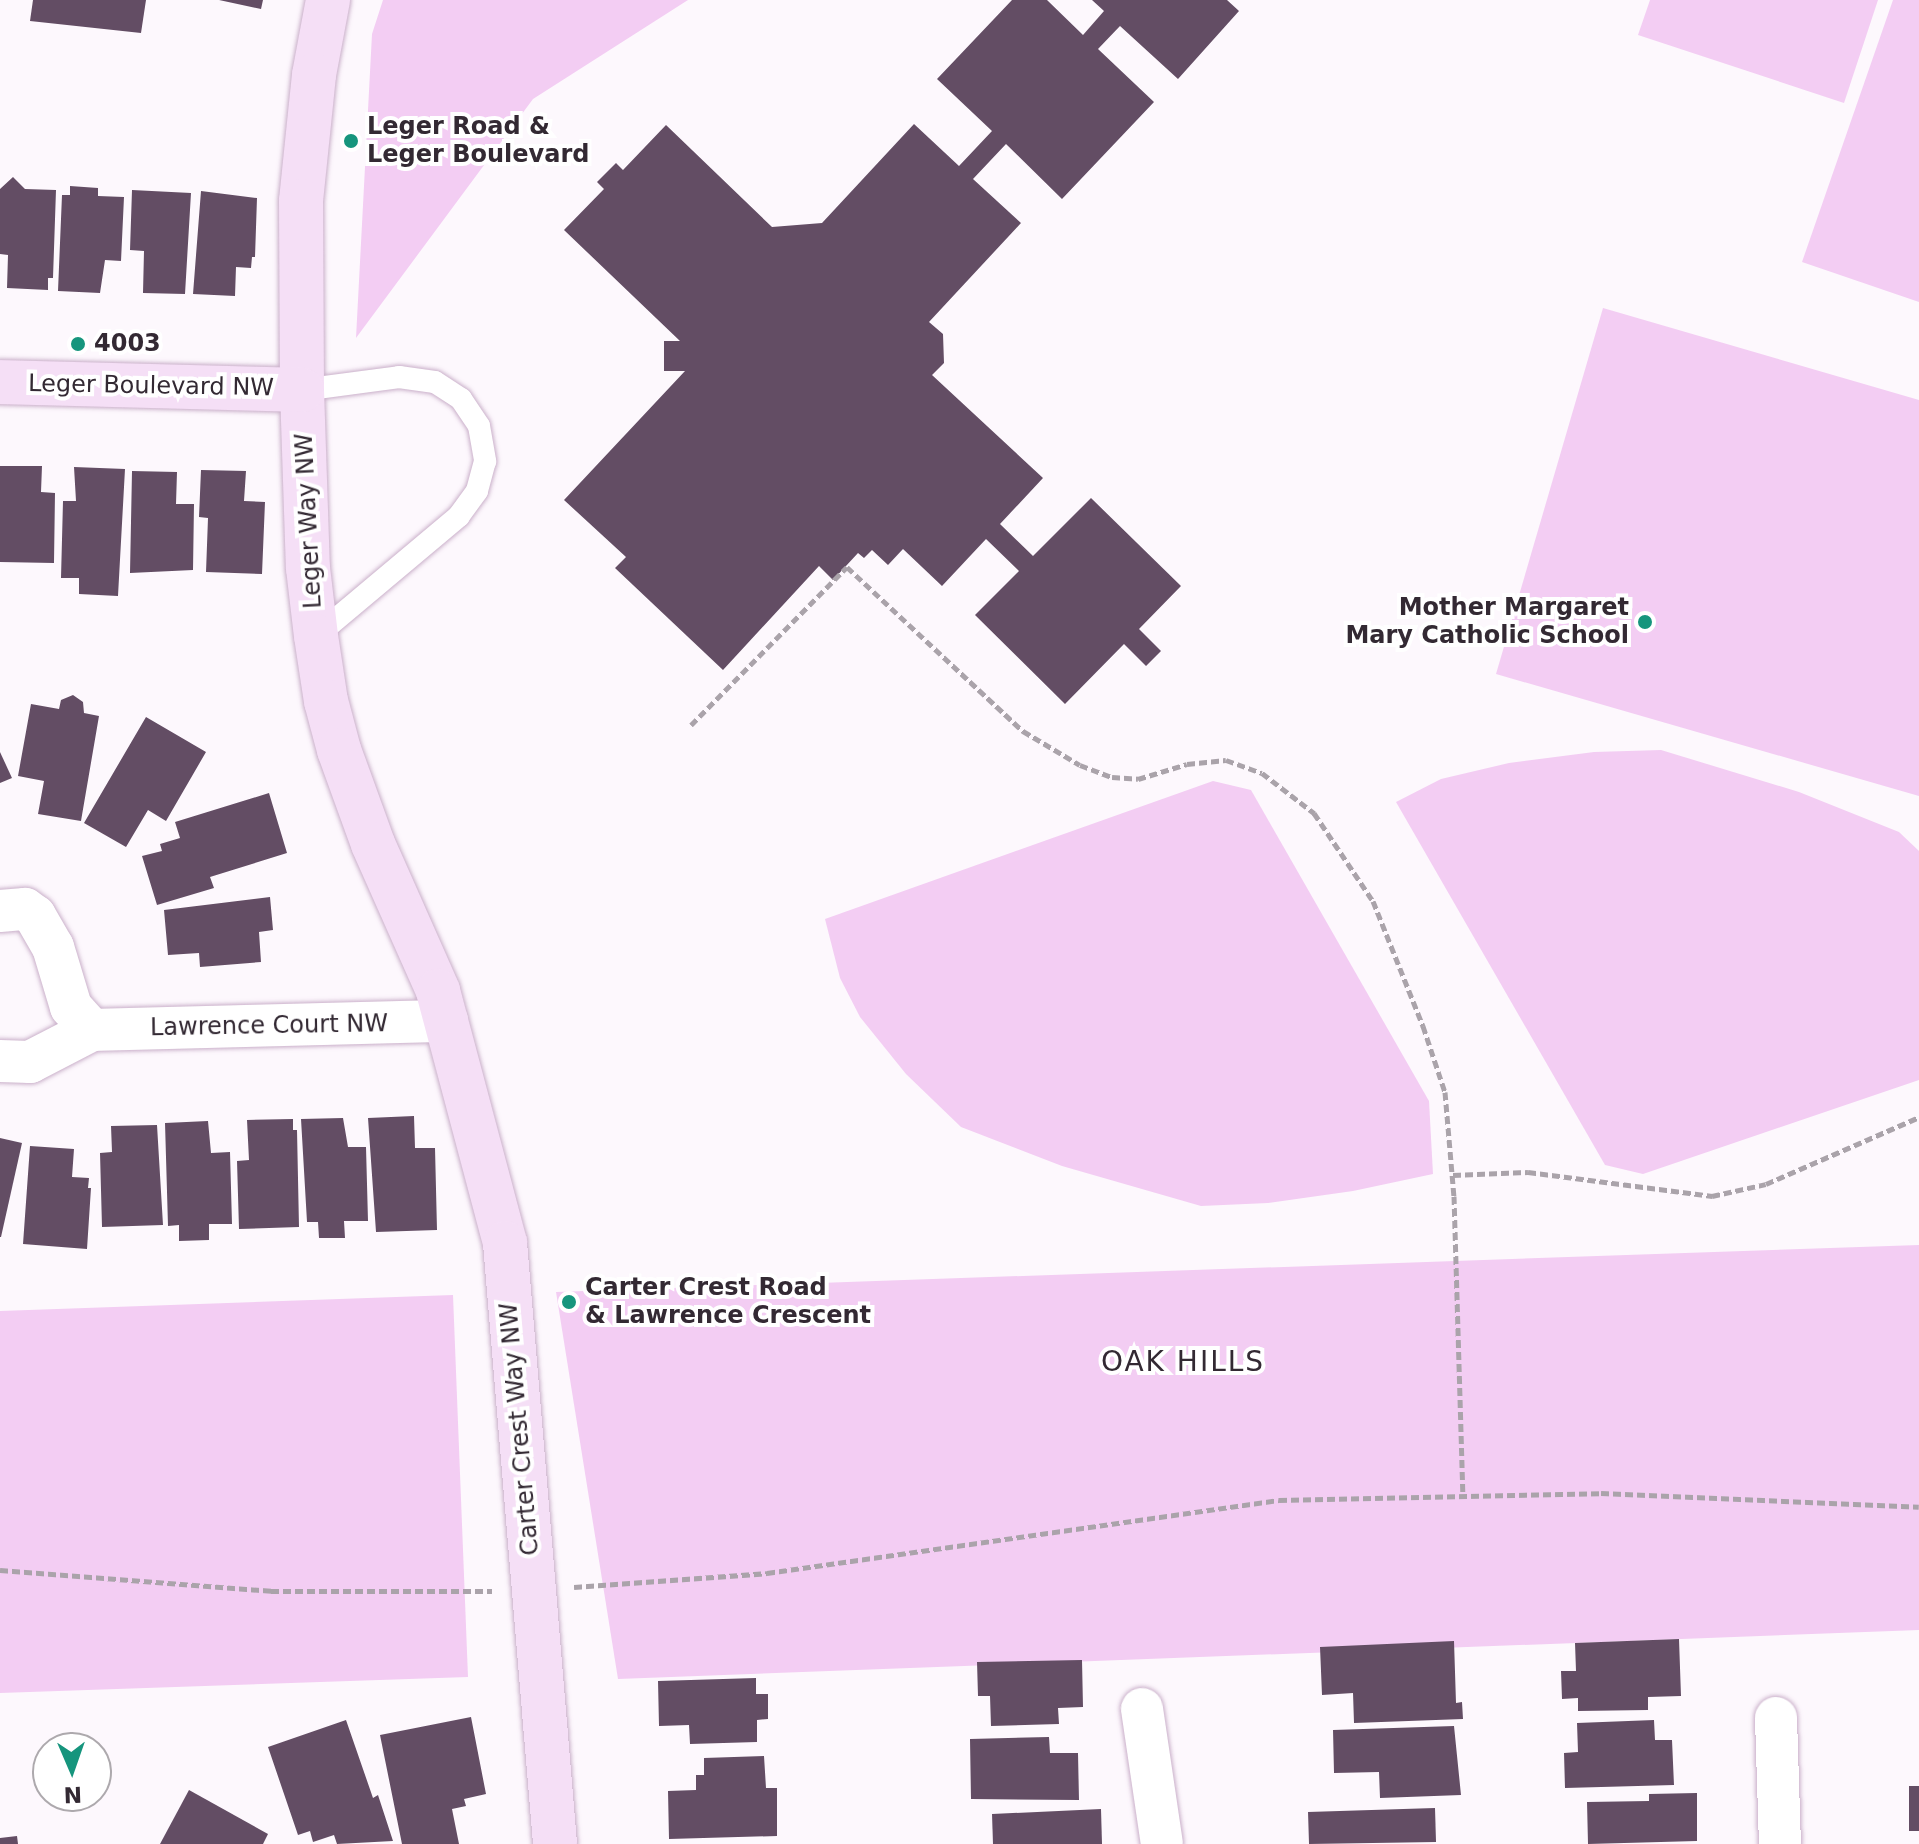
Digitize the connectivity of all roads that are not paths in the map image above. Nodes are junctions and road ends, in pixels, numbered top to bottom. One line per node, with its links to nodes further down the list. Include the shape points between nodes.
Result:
1 (328, 0): 3 (street, Leger Way NW, via 301,201)
2 (0, 382): 3 (street, Leger Boulevard NW)
3 (302, 390): 4 (street, Leger Way NW, via 308,568); 4 (lane, via 399,377 435,382 461,399 479,426 485,461 477,491 459,516)
4 (316, 636): 6 (street, Leger Way NW, via 326,701 347,775)
5 (0, 911): 7 (street, via 25,909 35,916 53,947 71,1007)
6 (447, 1021): 7 (street, Lawrence Court NW); 11 (street, Carter Crest Way NW, via 505,1243)
7 (92, 1030): 8 (street, Lawrence Court NW, via 30,1062)
8 (0, 1061)
9 (1142, 1709): 12 (street)
10 (1776, 1718): 13 (street)
11 (555, 1844)
12 (1162, 1844)
13 (1780, 1844)

